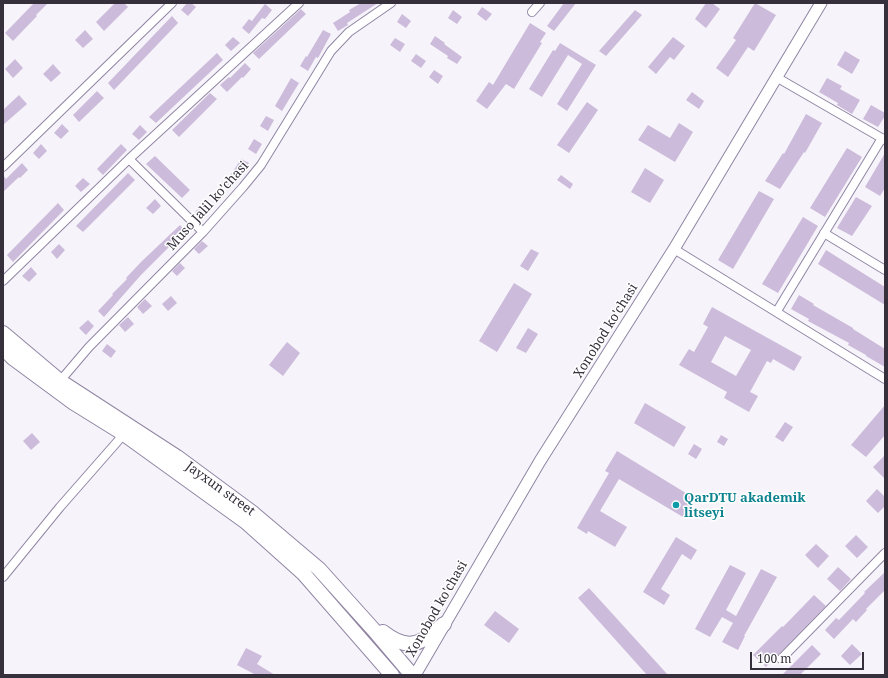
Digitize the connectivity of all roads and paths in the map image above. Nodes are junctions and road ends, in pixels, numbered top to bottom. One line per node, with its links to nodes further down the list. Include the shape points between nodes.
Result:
1 (172, 3): 10 (street)
2 (299, 3): 9 (street)
3 (391, 3): 11 (street, Muso Jalil ko'chasi, via 349,32 331,51 261,165)
4 (540, 3): 6 (street)
5 (821, 3): 7 (main road, Xonobod ko'chasi)
6 (532, 12)
7 (776, 77): 8 (street); 13 (main road, Xonobod ko'chasi)
8 (883, 139): 12 (street)
9 (130, 159): 11 (street); 15 (street)
10 (3, 167)
11 (204, 232): 20 (street, Muso Jalil ko'chasi, via 89,347)
12 (824, 233): 14 (street); 16 (street)
13 (674, 249): 16 (street); 25 (main road, Xonobod ko'chasi, via 540,461)
14 (885, 270)
15 (3, 281)
16 (777, 312): 19 (street)
17 (3, 333): 20 (highway, Jayxun street)
18 (3, 348): 21 (highway, Jayxun street, via 74,403)
19 (885, 379)
20 (60, 381): 24 (highway, Jayxun street, via 177,457 254,514 319,569)
21 (124, 434): 23 (street); 27 (highway, Jayxun street, via 246,522 303,573)
22 (885, 553): 26 (street)
23 (3, 577)
24 (353, 606): 25 (highway, via 397,642 411,645 426,639); 28 (highway, Jayxun street)
25 (444, 624): 28 (main road, Xonobod ko'chasi)
26 (781, 659)
27 (392, 675)
28 (414, 675)

